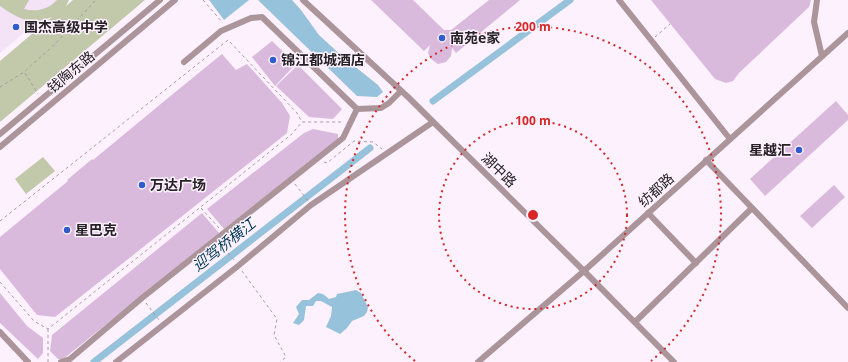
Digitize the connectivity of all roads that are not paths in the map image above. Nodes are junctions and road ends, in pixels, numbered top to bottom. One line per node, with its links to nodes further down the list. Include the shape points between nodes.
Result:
1 (160, 0): 12 (street, 钱陶东路)
2 (175, 0): 14 (street, 钱陶东路)
3 (303, 0): 9 (street, 湖中路)
4 (620, 0): 13 (street)
5 (817, 0): 7 (street, via 814,22)
6 (848, 33): 7 (street, 纺都路)
7 (822, 56): 13 (street, 纺都路)
8 (184, 62): 10 (street, via 221,31 251,18 262,17)
9 (401, 91): 10 (street, via 381,108); 11 (street, 湖中路)
10 (357, 109): 24 (street, via 343,138 142,298 70,359)
11 (433, 122): 19 (street, 湖中路); 25 (street, via 311,205)
12 (0, 134)
13 (730, 139): 15 (street, 纺都路)
14 (0, 148)
15 (706, 160): 16 (street); 17 (street, 纺都路)
16 (752, 208): 18 (street); 20 (street)
17 (648, 213): 18 (street); 19 (street, 纺都路)
18 (696, 263): 21 (street)
19 (584, 270): 21 (street, 湖中路); 26 (street, 纺都路)
20 (848, 308)
21 (635, 322): 27 (street, 湖中路)
22 (0, 332): 23 (street)
23 (28, 362)
24 (61, 362)
25 (116, 362)
26 (478, 362)
27 (674, 362)

